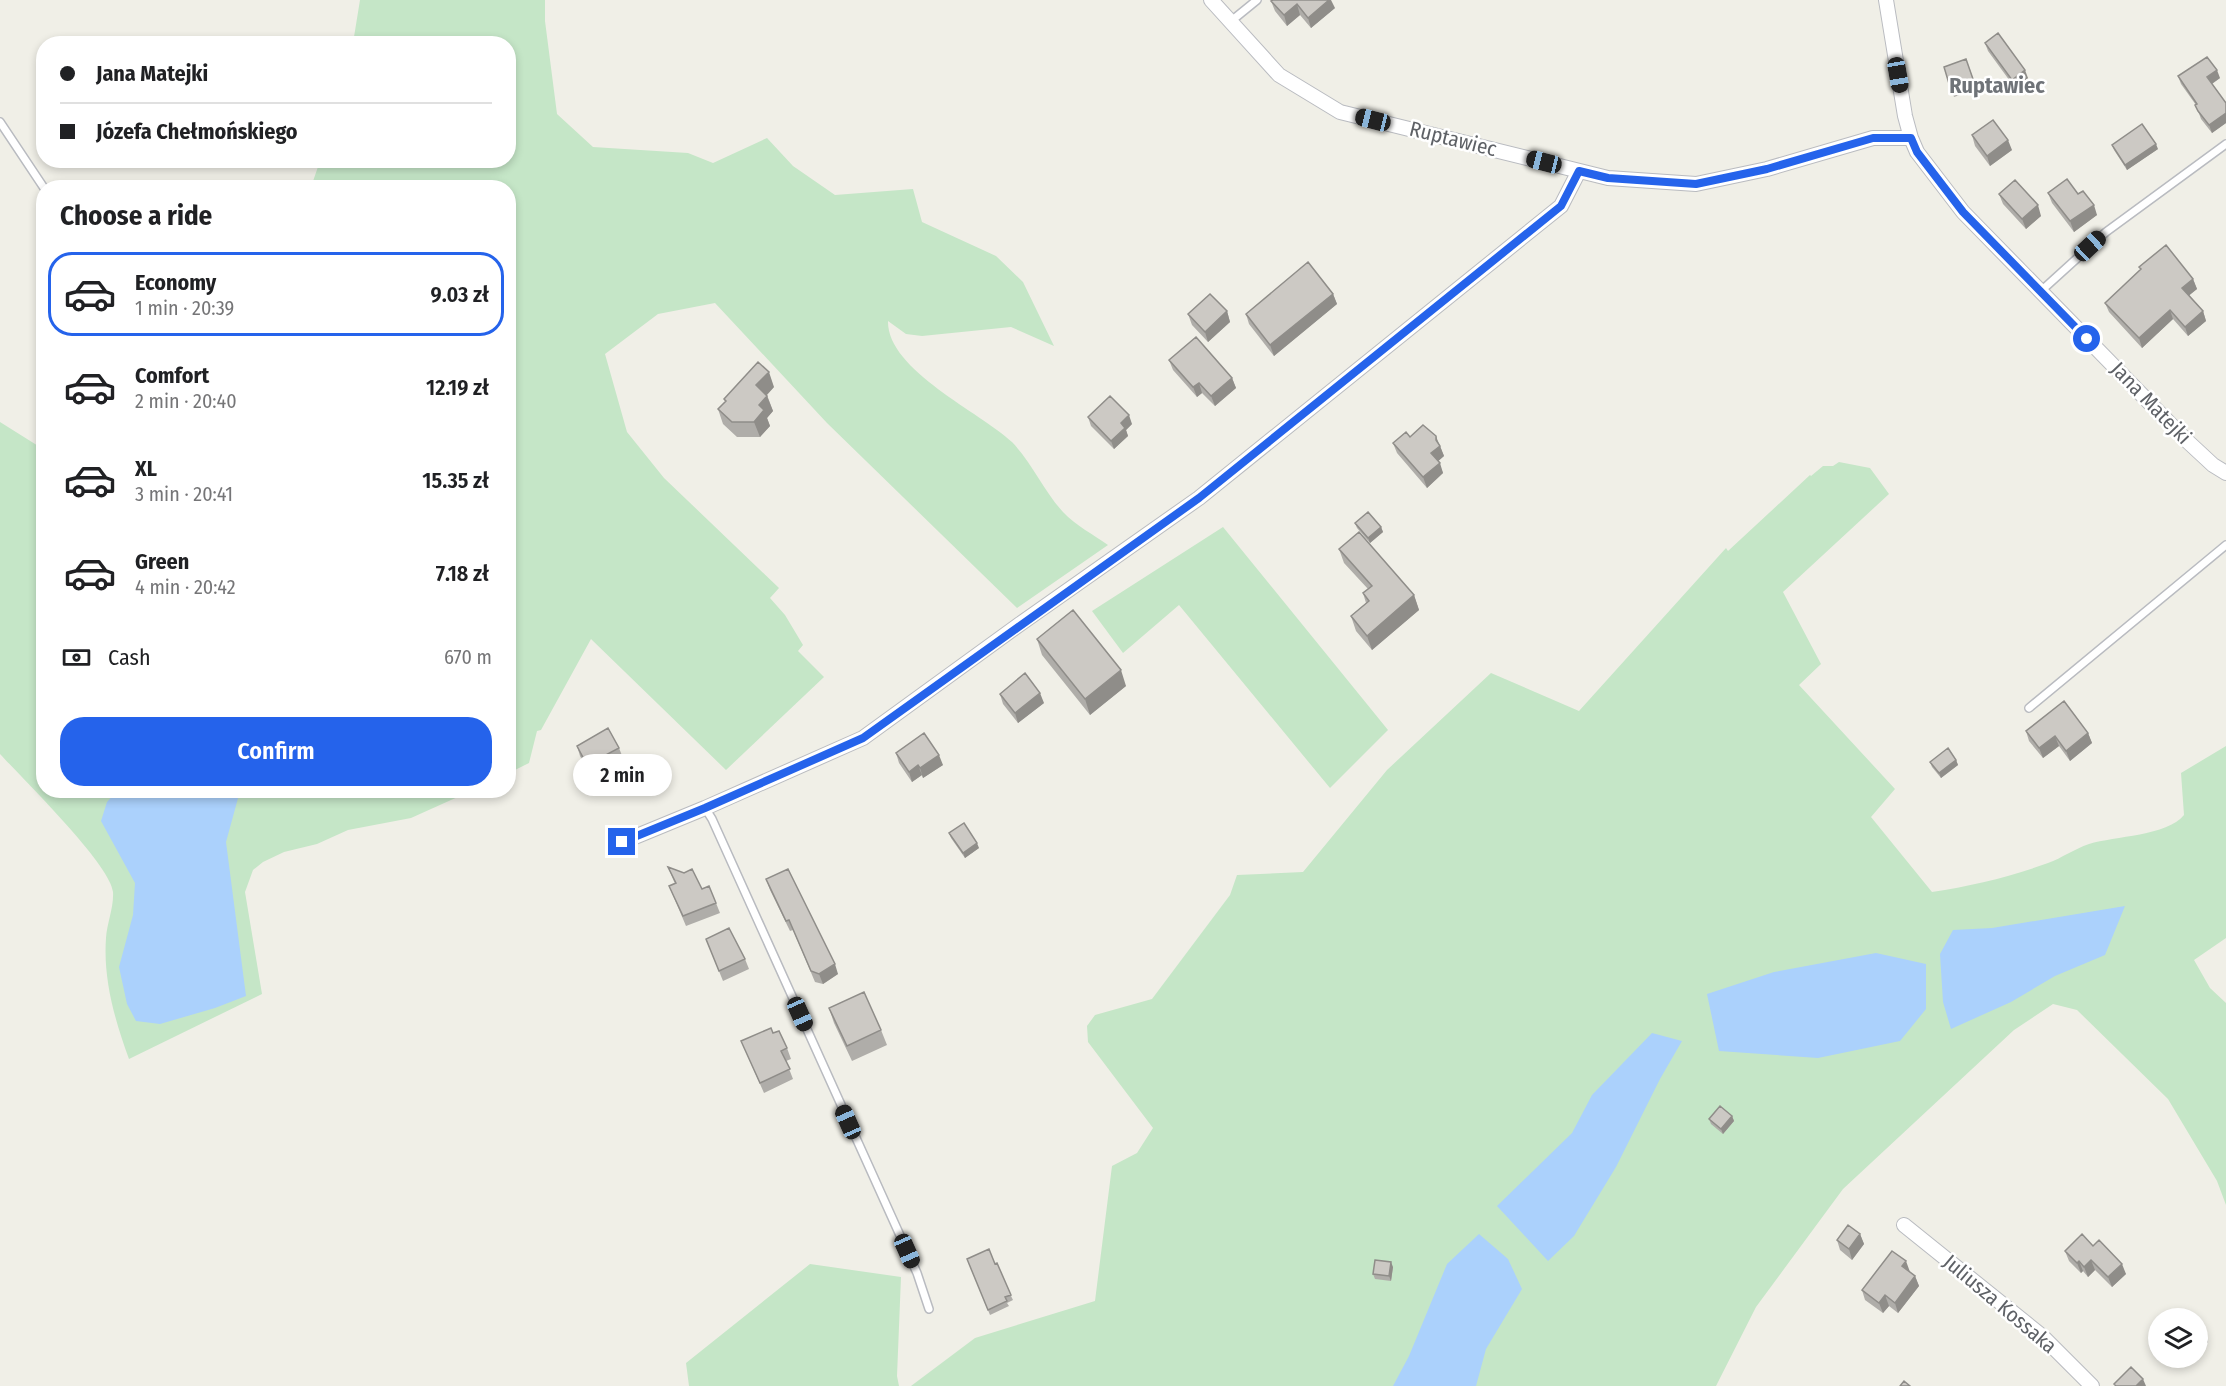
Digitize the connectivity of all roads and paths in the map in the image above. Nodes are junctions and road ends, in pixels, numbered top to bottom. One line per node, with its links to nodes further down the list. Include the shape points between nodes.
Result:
1 (1211, 0): 4 (street, Ruptawiec)
2 (1257, 0): 4 (lane)
3 (1886, 0): 6 (street, Jana Matejki)
4 (1230, 22): 8 (street, Ruptawiec, via 1279,75 1340,112)
5 (0, 122): 9 (lane)
6 (1911, 138): 8 (street, Ruptawiec, via 1873,138 1767,169 1696,184 1608,178); 10 (street, Jana Matejki, via 1917,152 1963,212)
7 (2226, 144): 10 (lane, via 2106,232)
8 (1579, 171): 14 (street, via 1561,206 1199,498 863,738)
9 (39, 180)
10 (2041, 291): 11 (street, Jana Matejki, via 2185,439)
11 (2226, 473)
12 (2226, 545): 13 (lane)
13 (2029, 708)
14 (705, 808): 15 (street); 17 (lane, via 917,1273)
15 (620, 843)
16 (1904, 1226): 18 (street, Juliusza Kossaka, via 2042,1336)
17 (929, 1309)
18 (2092, 1386)

